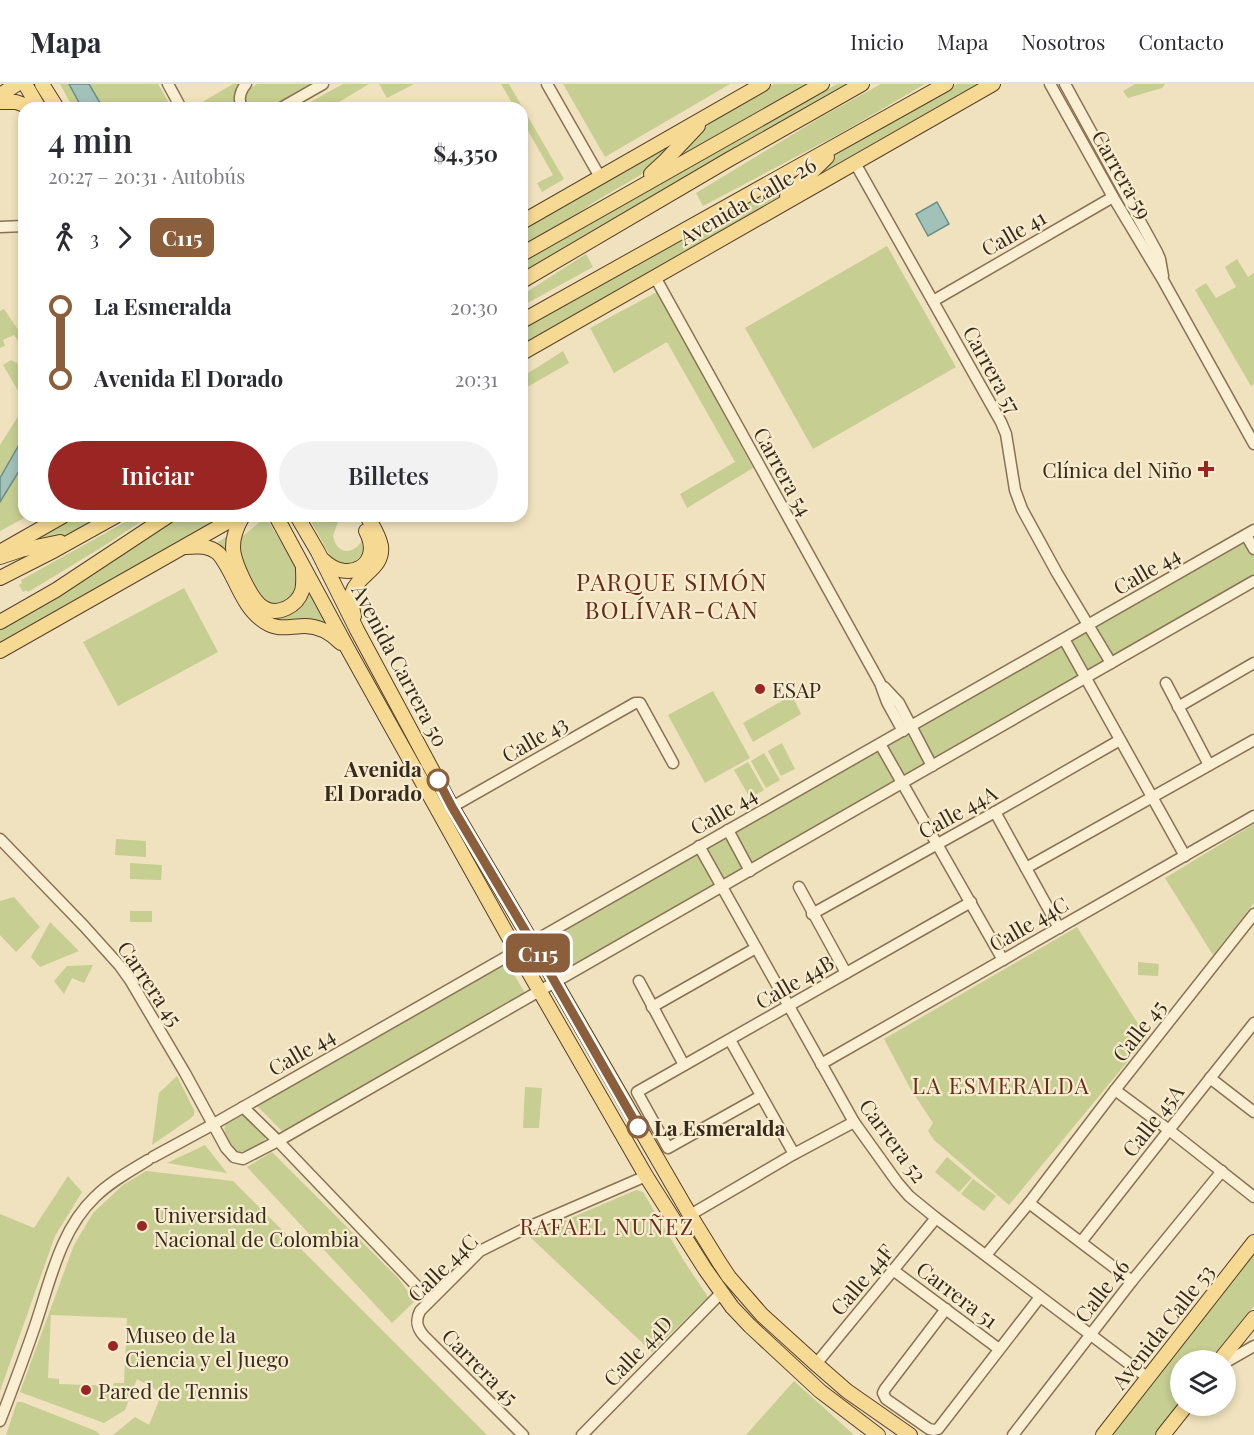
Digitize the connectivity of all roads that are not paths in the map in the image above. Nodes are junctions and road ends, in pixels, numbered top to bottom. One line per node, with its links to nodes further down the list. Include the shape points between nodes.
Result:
1 (17, 84): 16 (main road)
2 (25, 84): 18 (main road)
3 (42, 84): 19 (main road)
4 (48, 84): 20 (main road)
5 (168, 84): 21 (street)
6 (246, 84): 22 (street)
7 (323, 84): 23 (street)
8 (548, 84): 28 (street)
9 (763, 84): 25 (main road)
10 (822, 84): 29 (main road)
11 (862, 84): 36 (main road, Avenida Calle 26)
12 (946, 84): 26 (main road, Avenida Calle 26)
13 (993, 84): 27 (main road, Avenida Calle 26)
14 (1050, 84): 30 (street, Carrera 59)
15 (1065, 84): 38 (street, Carrera 59, via 1157,252)
16 (0, 95)
17 (0, 102): 24 (main road)
18 (36, 102)
19 (53, 102)
20 (54, 102)
21 (178, 102)
22 (240, 102)
23 (292, 102)
24 (18, 103)
25 (711, 114): 28 (main road); 29 (main road)
26 (847, 140): 31 (main road); 40 (main road, Avenida Calle 26)
27 (855, 164): 31 (main road, Avenida Calle 26); 39 (street, Carrera 57)
28 (600, 177): 32 (main road)
29 (629, 193): 35 (main road)
30 (1113, 197): 38 (street, Carrera 59); 39 (street, Calle 41)
31 (775, 208): 37 (main road, Avenida Calle 26)
32 (528, 219)
33 (18, 226): 34 (street)
34 (0, 227)
35 (528, 251)
36 (528, 277)
37 (655, 277): 41 (main road, Avenida Calle 26); 73 (street, Carrera 54, via 880,683 899,704)
38 (1164, 282): 42 (street, Carrera 59)
39 (933, 301): 63 (street, Carrera 57, via 1001,422 1022,509)
40 (528, 318)
41 (528, 350)
42 (1254, 444)
43 (51, 522): 56 (main road)
44 (104, 522): 52 (main road)
45 (159, 522): 62 (main road)
46 (228, 522): 54 (main road)
47 (240, 522): 59 (main road, via 234,536 234,553 260,605 276,611 297,600 304,580)
48 (279, 522): 59 (main road, Avenida Carrera 50)
49 (300, 522): 57 (main road, Avenida Carrera 50)
50 (361, 522): 57 (main road, via 372,546 365,564 339,571)
51 (370, 522): 64 (main road, via 379,538 381,554 352,593)
52 (89, 530): 58 (main road); 60 (main road)
53 (1250, 533): 55 (street); 63 (street, Calle 44)
54 (185, 547): 66 (main road); 67 (main road, via 214,549 250,610 265,623 277,628 303,626 325,630)
55 (1254, 549)
56 (0, 552)
57 (319, 555): 64 (main road, Avenida Carrera 50)
58 (0, 557)
59 (300, 559): 67 (main road, Avenida Carrera 50)
60 (0, 578)
61 (1254, 581): 68 (street)
62 (0, 622)
63 (1089, 625): 65 (street, Calle 44); 68 (street, Carrera 57)
64 (357, 630): 82 (main road, Avenida Carrera 50)
65 (1064, 639): 70 (street); 73 (street, Calle 44)
66 (0, 651)
67 (349, 651): 101 (main road, Avenida Carrera 50)
68 (1111, 663): 70 (street)
69 (1254, 663): 72 (street)
70 (1086, 677): 74 (street); 79 (street)
71 (1166, 683): 72 (street)
72 (1178, 707): 78 (street)
73 (907, 729): 76 (street, Calle 44); 79 (street, Carrera 54)
74 (1120, 740): 81 (street); 83 (street, Calle 44A)
75 (1254, 740): 78 (street)
76 (879, 744): 80 (street); 85 (street, Calle 44)
77 (672, 763): 82 (street, Calle 43, via 636,703)
78 (1209, 765): 81 (street)
79 (932, 766): 80 (street)
80 (902, 783): 87 (street); 91 (street)
81 (1152, 796): 89 (street); 90 (street)
82 (452, 807): 99 (main road, Avenida Carrera 50)
83 (995, 812): 87 (street, Calle 44A); 90 (street)
84 (1254, 816): 89 (street, Calle 44C)
85 (728, 830): 88 (street, Calle 44); 91 (street)
86 (0, 839): 119 (street, Carrera 45, via 120,966)
87 (937, 844): 94 (street); 95 (street, Calle 44A)
88 (699, 846): 93 (street, Carrera 52); 99 (street, Calle 44)
89 (1185, 856): 97 (street, Calle 44C)
90 (1026, 868): 97 (street)
91 (750, 871): 93 (street)
92 (799, 887): 95 (street)
93 (721, 888): 100 (street, Carrera 52); 105 (street)
94 (971, 902): 102 (street); 103 (street, Calle 44B)
95 (812, 914): 103 (street)
96 (1254, 914): 98 (street, Calle 45)
97 (1059, 928): 102 (street, Calle 44C)
98 (1250, 928): 114 (street, Calle 45)
99 (532, 942): 101 (street, Calle 44); 105 (main road, Avenida Carrera 50)
100 (756, 948): 107 (street); 108 (street, Carrera 52)
101 (517, 951): 106 (main road, Avenida Carrera 50); 116 (street, Calle 44)
102 (1004, 960): 111 (street, Calle 44C)
103 (846, 973): 108 (street, Calle 44B)
104 (639, 981): 107 (street)
105 (555, 982): 106 (street); 127 (main road, Avenida Carrera 50)
106 (540, 991): 121 (street); 124 (main road, Avenida Carrera 50)
107 (652, 1006): 112 (street)
108 (788, 1006): 110 (street, Calle 44B); 111 (street, Carrera 52)
109 (1254, 1023): 113 (street, Calle 45A)
110 (730, 1040): 112 (street, Calle 44B); 115 (street)
111 (821, 1064): 118 (street, Carrera 52)
112 (684, 1065): 115 (street, Calle 44B, via 637,1092 668,1148)
113 (1210, 1078): 117 (street); 120 (street, Calle 45A)
114 (1115, 1090): 120 (street); 126 (street, Calle 45)
115 (760, 1096): 122 (street)
116 (243, 1107): 119 (street, Calle 44); 121 (street)
117 (1254, 1112)
118 (854, 1122): 122 (street); 128 (street, Carrera 52, via 897,1182)
119 (212, 1125): 121 (street, Carrera 45, via 234,1157 243,1159); 148 (street, Calle 44, via 109,1185 77,1219 57,1261)
120 (1168, 1130): 123 (street); 129 (street, Calle 45A)
121 (278, 1141): 136 (street)
122 (794, 1154): 127 (street)
123 (1222, 1171): 125 (street); 133 (street, Calle 46)
124 (646, 1176): 134 (main road, Avenida Carrera 50); 136 (street, Calle 44C, via 480,1251)
125 (1254, 1197)
126 (1029, 1203): 129 (street); 131 (street, Calle 45)
127 (690, 1215): 145 (main road, Avenida Carrera 50, via 729,1277 762,1315)
128 (936, 1218): 131 (street, Carrera 52); 132 (street, Calle 44F)
129 (1081, 1242): 133 (street)
130 (1254, 1242): 146 (main road, Avenida Calle 53)
131 (986, 1255): 135 (street, Carrera 52)
132 (893, 1270): 137 (street, Carrera 51); 145 (street, Calle 44F)
133 (1132, 1281): 140 (street, Calle 46)
134 (721, 1293): 150 (street, Calle 44D); 151 (main road, Avenida Carrera 50, via 799,1373)
135 (1040, 1297): 140 (street, Carrera 52); 142 (street)
136 (430, 1300): 139 (street, Calle 44C)
137 (945, 1309): 142 (street, Carrera 51); 142 (street, via 885,1389 886,1399 929,1429 938,1429)
138 (1254, 1318): 143 (main road)
139 (417, 1321): 149 (street, Carrera 45, via 424,1336)
140 (1091, 1336): 146 (street, Carrera 52); 153 (street, Calle 46)
141 (1254, 1346): 144 (street)
142 (999, 1350)
143 (1228, 1350)
144 (1236, 1356)
145 (816, 1364): 152 (main road, Avenida Carrera 50)
146 (1148, 1378): 154 (main road, Avenida Calle 53)
147 (1178, 1416): 155 (main road)
148 (0, 1421)
149 (523, 1435)
150 (582, 1435)
151 (876, 1435)
152 (910, 1435)
153 (1013, 1435)
154 (1103, 1435)
155 (1163, 1435)

